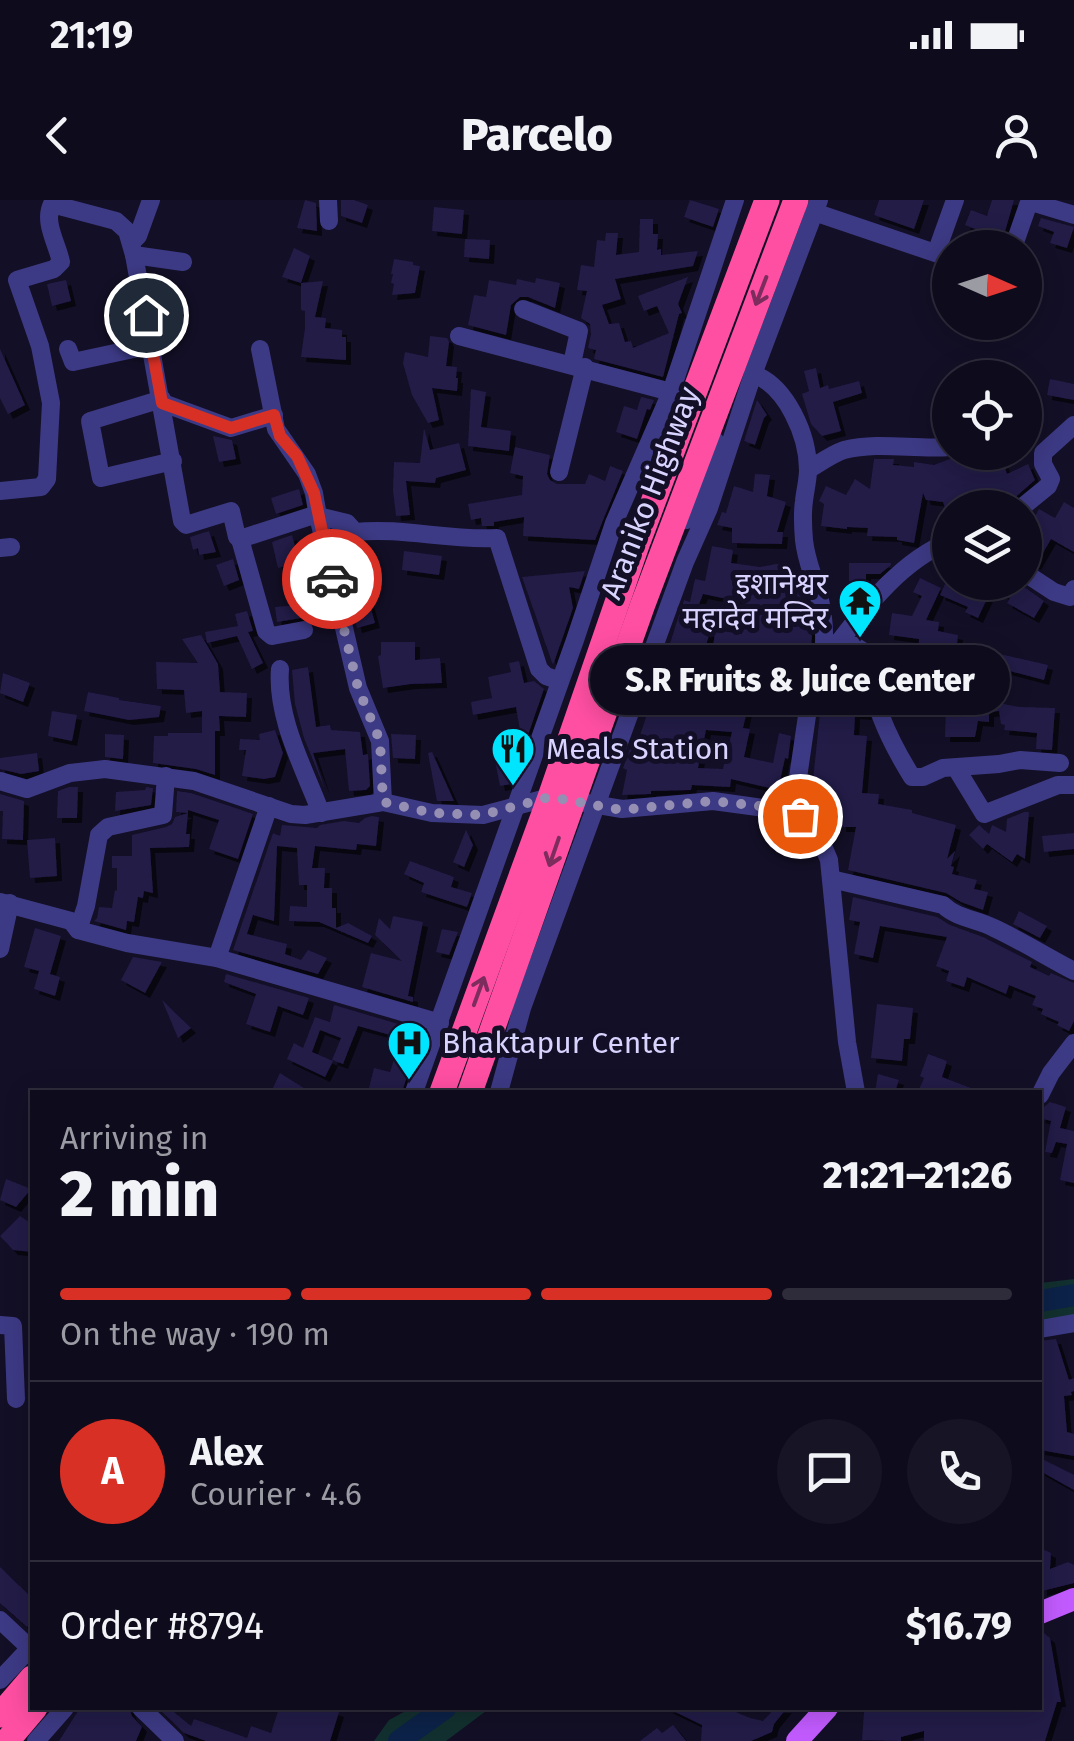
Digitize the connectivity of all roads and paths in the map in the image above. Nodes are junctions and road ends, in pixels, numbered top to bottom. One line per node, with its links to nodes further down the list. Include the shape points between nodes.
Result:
1 (151, 200): 13 (street)
2 (328, 200): 10 (street)
3 (735, 200): 23 (street)
4 (766, 200): 47 (highway, Araniko Highway, via 602,645)
5 (955, 200): 11 (street)
6 (1029, 203): 9 (street); 12 (street)
7 (47, 204): 13 (street, via 116,221); 32 (street, via 61,262 17,280 51,403 48,479 41,487)
8 (809, 204): 14 (street); 22 (highway, Araniko Highway)
9 (1074, 215)
10 (329, 221)
11 (949, 230)
12 (1020, 230)
13 (133, 248): 15 (street); 18 (street)
14 (932, 252)
15 (183, 262)
16 (523, 309): 21 (street, via 580,331)
17 (459, 336): 21 (street)
18 (152, 345): 19 (street, via 73,362); 24 (street)
19 (68, 349)
20 (260, 349): 25 (street)
21 (579, 366): 23 (street); 30 (street)
22 (742, 373): 29 (street, via 770,381 791,406); 47 (highway, Araniko Highway, via 643,604); 47 (street, via 709,508)
23 (671, 392): 41 (street, via 614,523)
24 (162, 401): 25 (street, via 231,428); 28 (street); 28 (street, via 90,422 101,478)
25 (274, 415): 33 (street, via 280,436 307,474)
26 (1074, 424): 31 (street, via 1043,454 1051,479)
27 (932, 448): 29 (street, via 840,451)
28 (173, 461): 34 (street, via 182,522 231,511)
29 (808, 470): 39 (street, via 804,540)
30 (559, 472)
31 (1042, 491)
32 (0, 492)
33 (318, 516): 34 (street); 41 (street, via 347,523 355,532 497,538 539,669); 48 (street, via 358,688 380,741)
34 (240, 538): 38 (street, via 266,632)
35 (932, 549): 39 (street, via 900,572)
36 (1042, 584): 37 (street, via 1070,596)
37 (1074, 589)
38 (304, 630)
39 (832, 644): 43 (street, via 866,653 872,698 912,777); 52 (street, via 817,701 809,702)
40 (280, 669): 51 (street, via 286,723)
41 (560, 681): 50 (street)
42 (1060, 763): 43 (street)
43 (956, 768): 46 (street, via 984,814)
44 (166, 776): 45 (street, via 105,768 27,789); 49 (street); 55 (street, via 163,815 98,835)
45 (0, 781)
46 (1074, 784)
47 (573, 801): 50 (street); 52 (street, via 622,810 712,801); 59 (highway, Araniko Highway, one-way to 59); 63 (highway, Araniko Highway, one-way to 47); 66 (street)
48 (383, 802): 50 (street, via 482,815); 51 (street)
49 (269, 806): 51 (street, via 292,814); 57 (street)
50 (516, 806): 60 (street)
51 (321, 812)
52 (793, 812): 53 (street, via 824,847)
53 (831, 879): 58 (street, via 943,905); 67 (street)
54 (5, 902): 55 (street, via 71,921); 56 (street)
55 (78, 930): 57 (street)
56 (0, 950)
57 (217, 958): 60 (street)
58 (1074, 971)
59 (500, 1004): 64 (highway, Araniko Highway); 65 (street)
60 (440, 1022): 62 (street)
61 (1074, 1043): 68 (street)
62 (415, 1090)
63 (443, 1090)
64 (471, 1090)
65 (480, 1090)
66 (500, 1090)
67 (856, 1090)
68 (1042, 1092)
69 (1074, 1323): 71 (street)
70 (0, 1326): 72 (street, via 13,1326)
71 (1042, 1329)
72 (16, 1399)
73 (1073, 1603): 74 (main road)
74 (1042, 1612)
75 (0, 1620): 76 (street)
76 (30, 1646)
77 (30, 1650): 78 (street)
78 (0, 1680)
79 (30, 1680): 85 (highway)
80 (33, 1710): 87 (highway)
81 (62, 1710): 88 (street)
82 (143, 1710): 89 (street)
83 (810, 1710): 86 (main road)
84 (824, 1710): 86 (main road)
85 (0, 1715)
86 (800, 1737)
87 (7, 1741)
88 (36, 1741)
89 (176, 1741)

